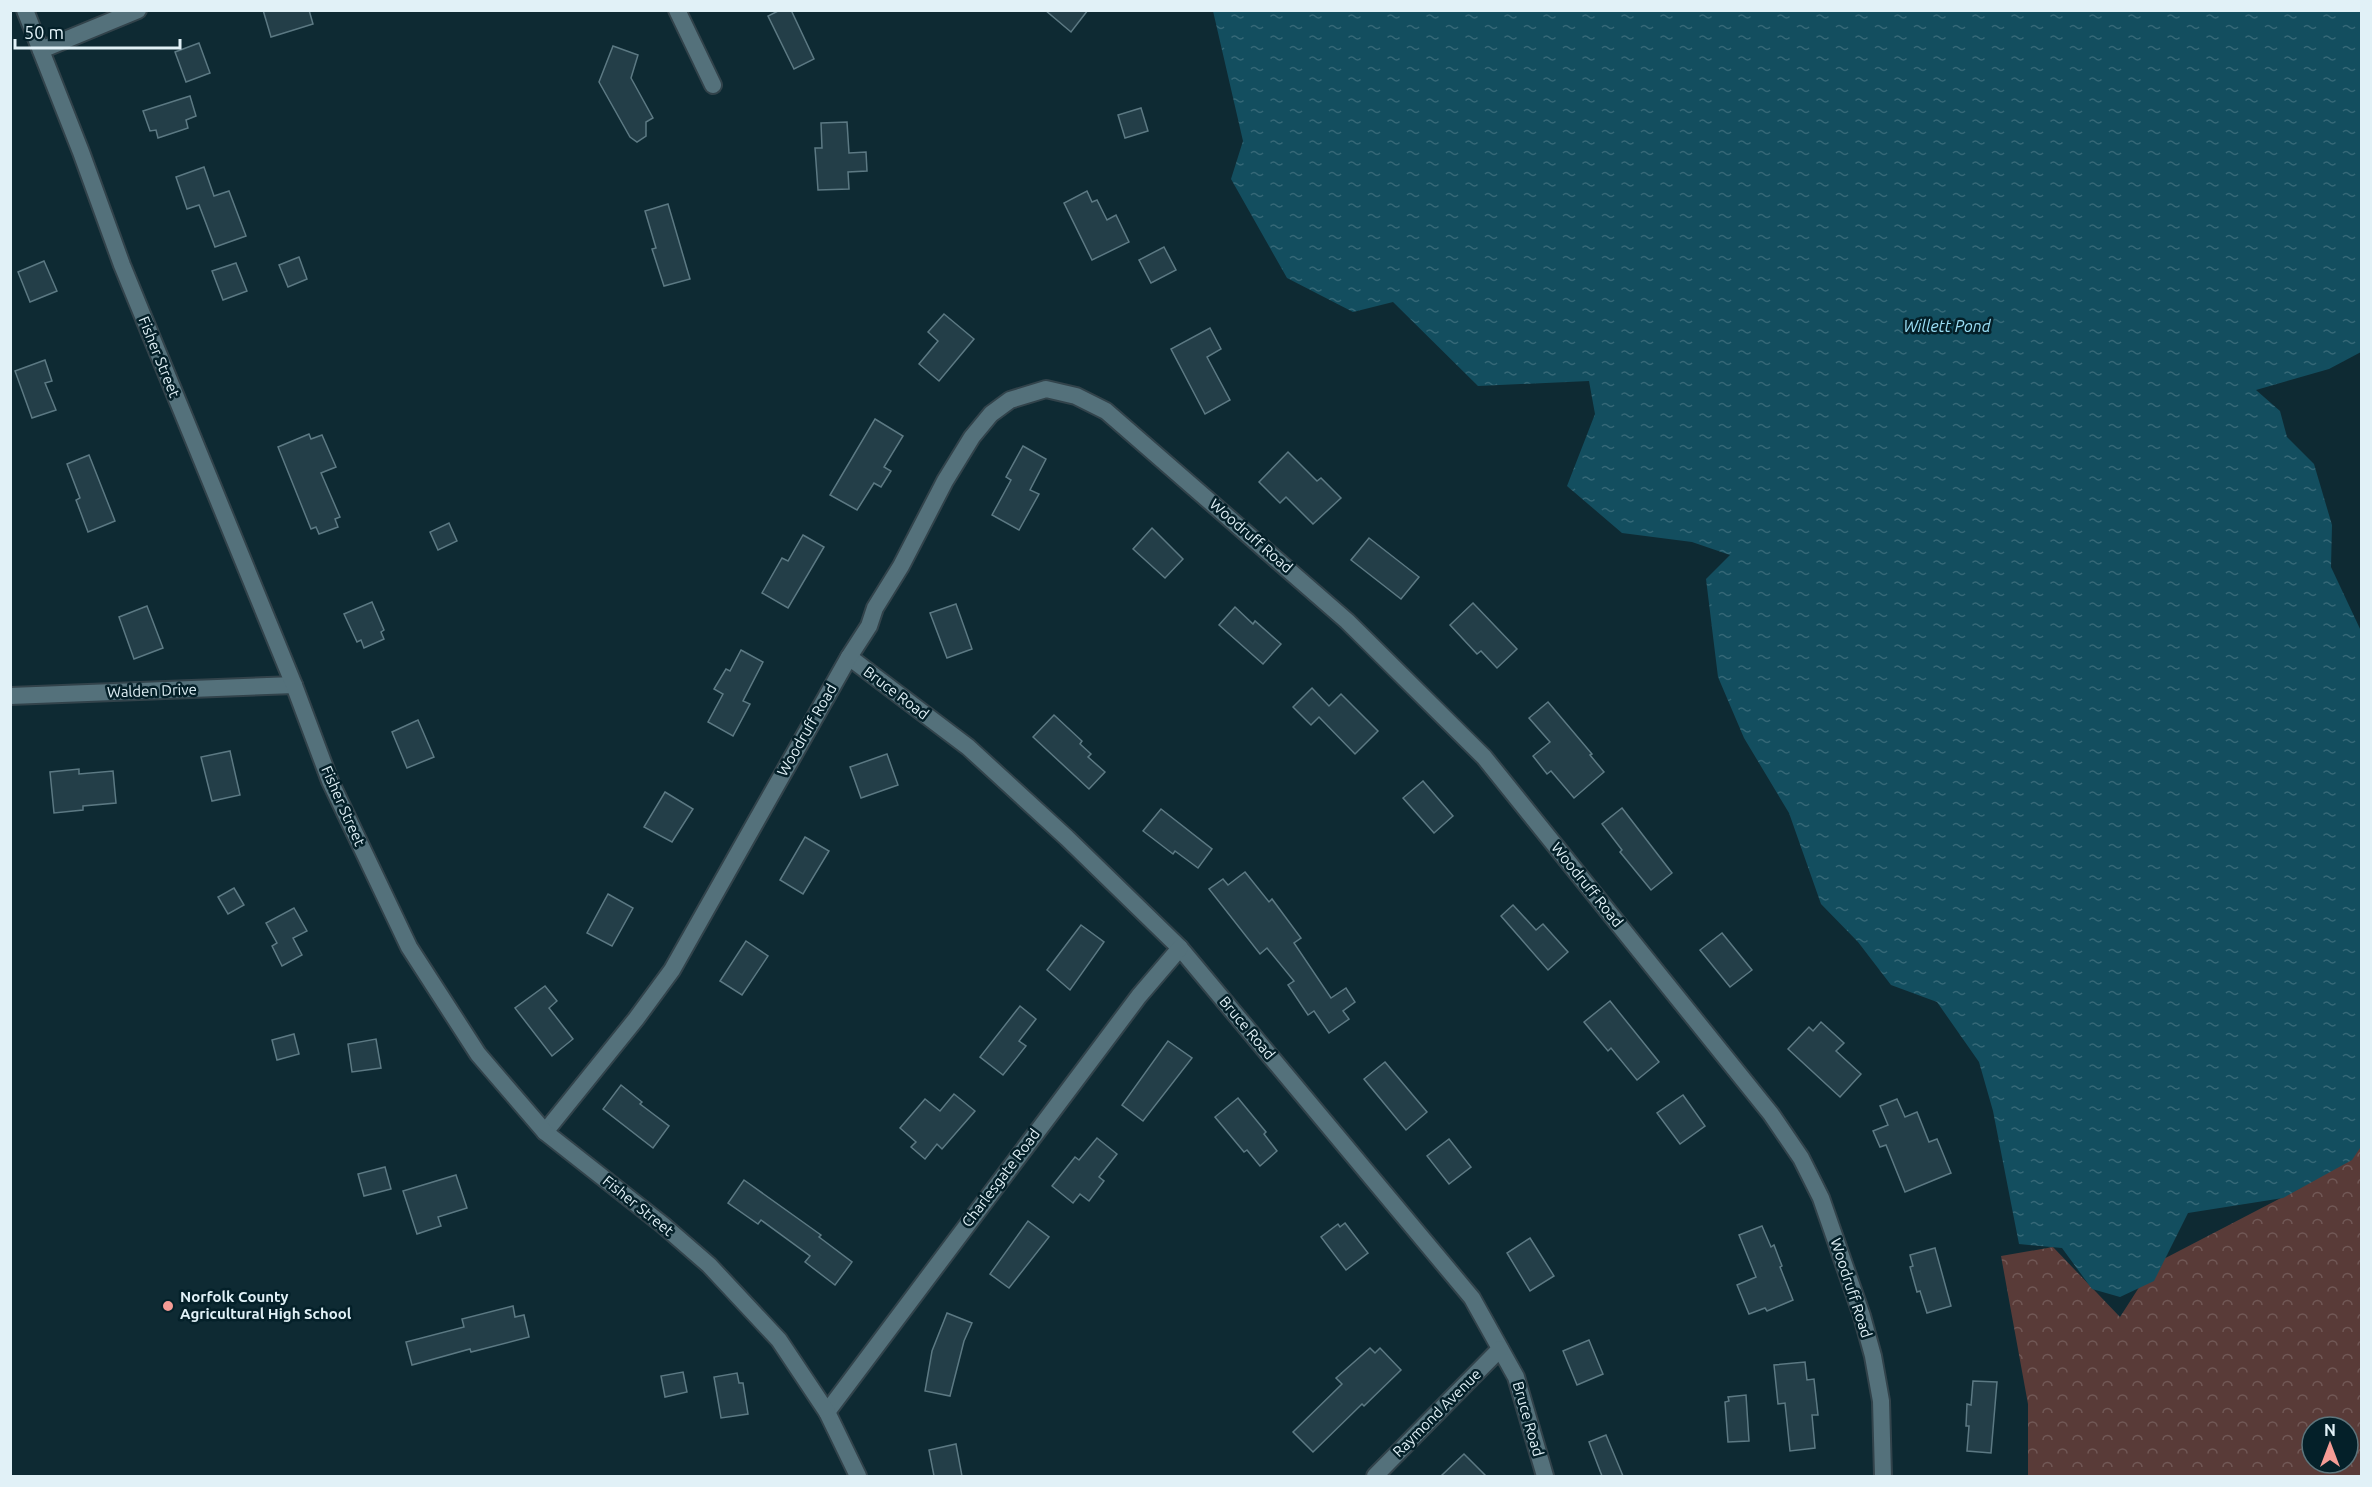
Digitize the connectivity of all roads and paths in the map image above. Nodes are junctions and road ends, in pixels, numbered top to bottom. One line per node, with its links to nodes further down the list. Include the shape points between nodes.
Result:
1 (25, 10): 4 (street, Fisher Street)
2 (138, 10): 4 (street)
3 (677, 10): 5 (street)
4 (41, 50): 7 (street, Fisher Street, via 122,266)
5 (713, 85)
6 (849, 657): 9 (street, Bruce Road, via 968,747); 10 (street, Woodruff Road, via 672,970); 16 (street, Woodruff Road, via 945,481 972,436 991,414 1010,400 1046,389 1076,396 1106,411 1347,621 1484,757 1771,1114 1801,1158 1821,1198 1862,1316 1881,1401)
7 (294, 685): 8 (street, Walden Drive); 10 (street, Fisher Street, via 330,781 409,947 478,1054)
8 (10, 696)
9 (1180, 948): 11 (street, Bruce Road, via 1472,1298); 12 (street, Charlesgate Road, via 1139,996)
10 (545, 1132): 12 (street, Fisher Street, via 709,1265 779,1340)
11 (1500, 1349): 14 (street, Raymond Avenue); 15 (street, Bruce Road, via 1516,1377)
12 (827, 1412): 13 (street, Fisher Street)
13 (858, 1476)
14 (1375, 1476)
15 (1545, 1476)
16 (1883, 1476)

